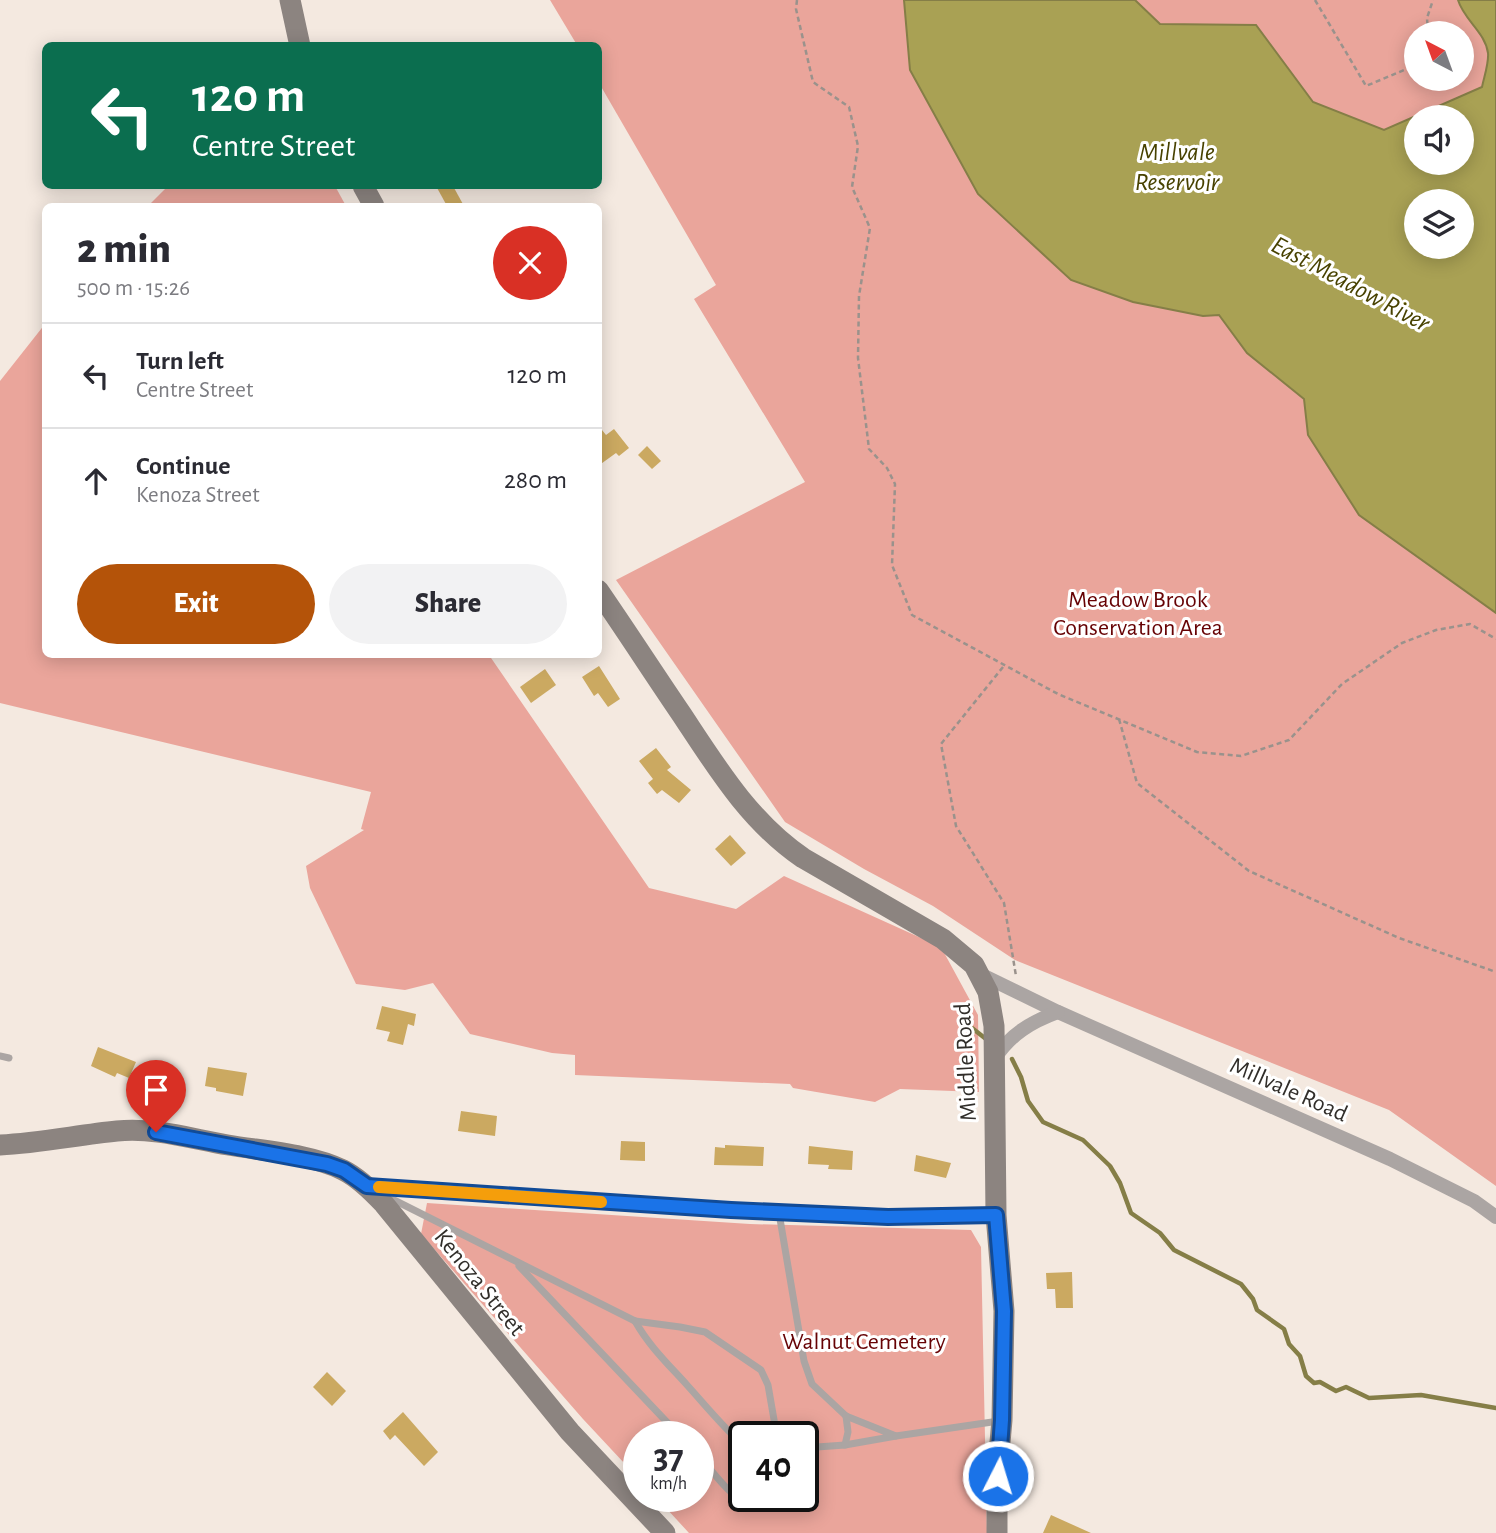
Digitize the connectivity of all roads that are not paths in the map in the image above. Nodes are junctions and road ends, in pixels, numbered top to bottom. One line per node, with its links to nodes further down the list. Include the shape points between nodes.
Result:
1 (290, 0): 2 (street)
2 (299, 42)
3 (602, 596): 4 (street, Middle Road, via 755,818 803,858 943,939)
4 (980, 974): 5 (street, Millvale Road); 8 (street, Middle Road, via 992,1008)
5 (1058, 1012): 8 (street, via 1026,1026); 13 (street, Millvale Road, via 1390,1159)
6 (0, 1056): 7 (lane)
7 (9, 1058)
8 (995, 1058): 12 (street, Middle Road)
9 (0, 1144): 10 (street, Kenoza Street, via 118,1130 156,1132 327,1164)
10 (367, 1186): 11 (street); 14 (lane); 26 (street, Kenoza Street, via 570,1432)
11 (779, 1212): 12 (street); 16 (lane, via 804,1361 812,1384)
12 (996, 1215): 17 (street, Middle Road, via 1004,1311)
13 (1496, 1217)
14 (514, 1261): 15 (lane); 18 (lane)
15 (635, 1321): 19 (lane, via 705,1332 761,1370); 20 (lane, via 645,1339)
16 (846, 1416): 21 (lane); 22 (lane)
17 (1002, 1420): 21 (lane); 27 (street, Middle Road)
18 (666, 1421)
19 (774, 1421)
20 (728, 1432)
21 (896, 1436): 22 (lane)
22 (845, 1445): 23 (lane)
23 (819, 1447)
24 (714, 1473): 25 (lane)
25 (728, 1488)
26 (665, 1533)
27 (997, 1533)

